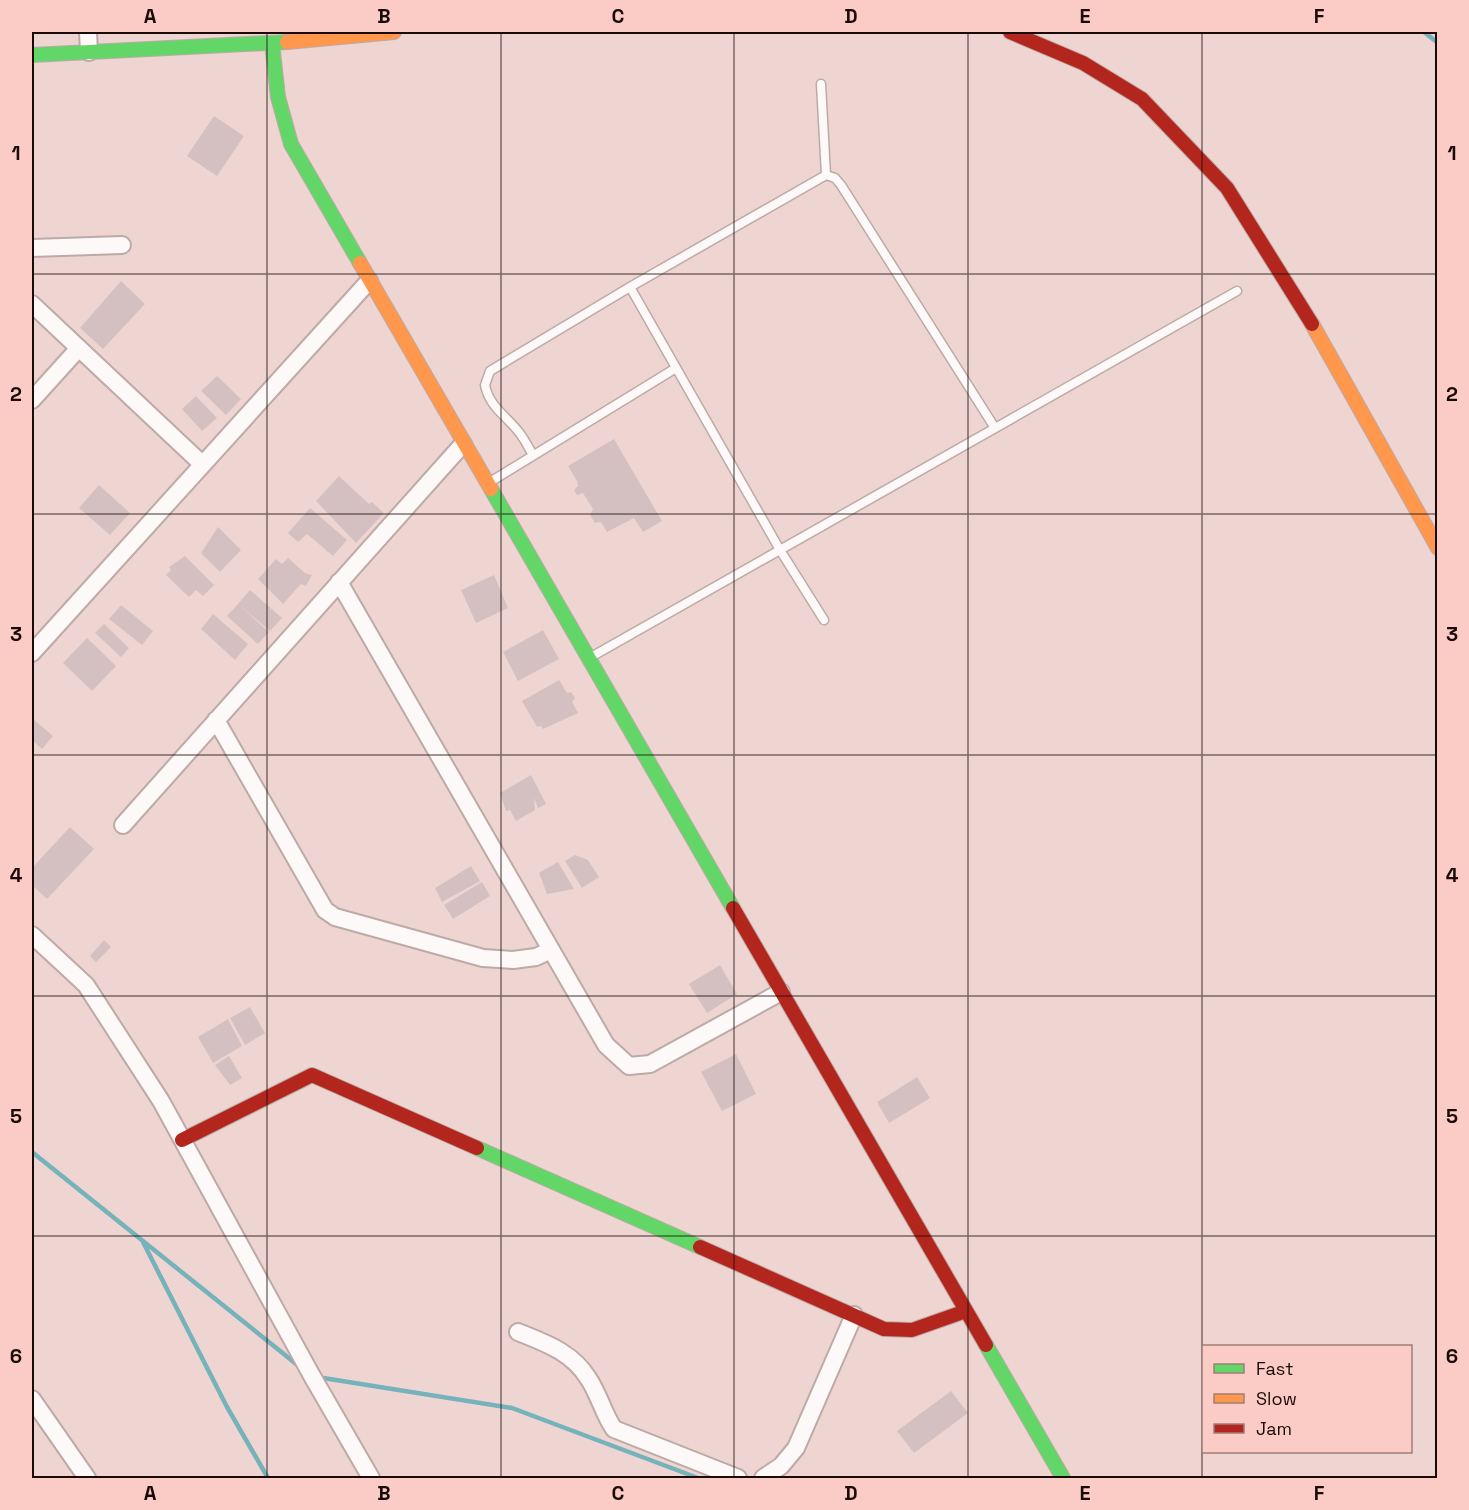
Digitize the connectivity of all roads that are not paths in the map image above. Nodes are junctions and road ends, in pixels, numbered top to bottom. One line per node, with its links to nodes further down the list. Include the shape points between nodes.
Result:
1 (88, 32): 5 (street)
2 (394, 32): 4 (street)
3 (1010, 32): 23 (street, via 1083,63 1142,99 1227,188 1297,297)
4 (272, 43): 5 (street); 11 (street, via 278,97 291,144)
5 (88, 52): 6 (street)
6 (32, 55)
7 (821, 84): 8 (lane)
8 (826, 175): 12 (lane); 18 (lane, via 841,185)
9 (122, 245): 10 (street)
10 (32, 248)
11 (369, 281): 19 (street); 21 (street)
12 (630, 287): 16 (lane); 20 (lane, via 496,367 486,378 489,398 518,430)
13 (1237, 291): 18 (lane)
14 (32, 304): 15 (street)
15 (79, 348): 17 (street); 21 (street)
16 (676, 368): 20 (lane); 24 (lane)
17 (32, 400)
18 (996, 428): 24 (lane)
19 (463, 444): 22 (street); 25 (street)
20 (533, 455): 22 (lane)
21 (202, 465): 27 (street)
22 (486, 484): 28 (street)
23 (1437, 548)
24 (780, 550): 26 (lane); 28 (lane)
25 (339, 582): 29 (street); 32 (street)
26 (824, 620)
27 (32, 653)
28 (588, 659): 33 (street)
29 (216, 720): 30 (street); 32 (street, via 325,910 335,917 483,958 513,960)
30 (123, 825)
31 (32, 935): 34 (street, via 86,985)
32 (551, 950): 33 (street, via 606,1045 629,1066 650,1064 667,1056)
33 (781, 992): 35 (street)
34 (182, 1140): 36 (street, via 312,1075); 40 (street)
35 (966, 1311): 36 (street, via 912,1330 884,1329); 43 (street)
36 (854, 1315): 42 (street, via 796,1448)
37 (518, 1332): 41 (street, via 561,1350 588,1378 614,1428)
38 (32, 1400): 39 (street)
39 (87, 1479)
40 (371, 1479)
41 (738, 1479)
42 (763, 1479)
43 (1063, 1479)

